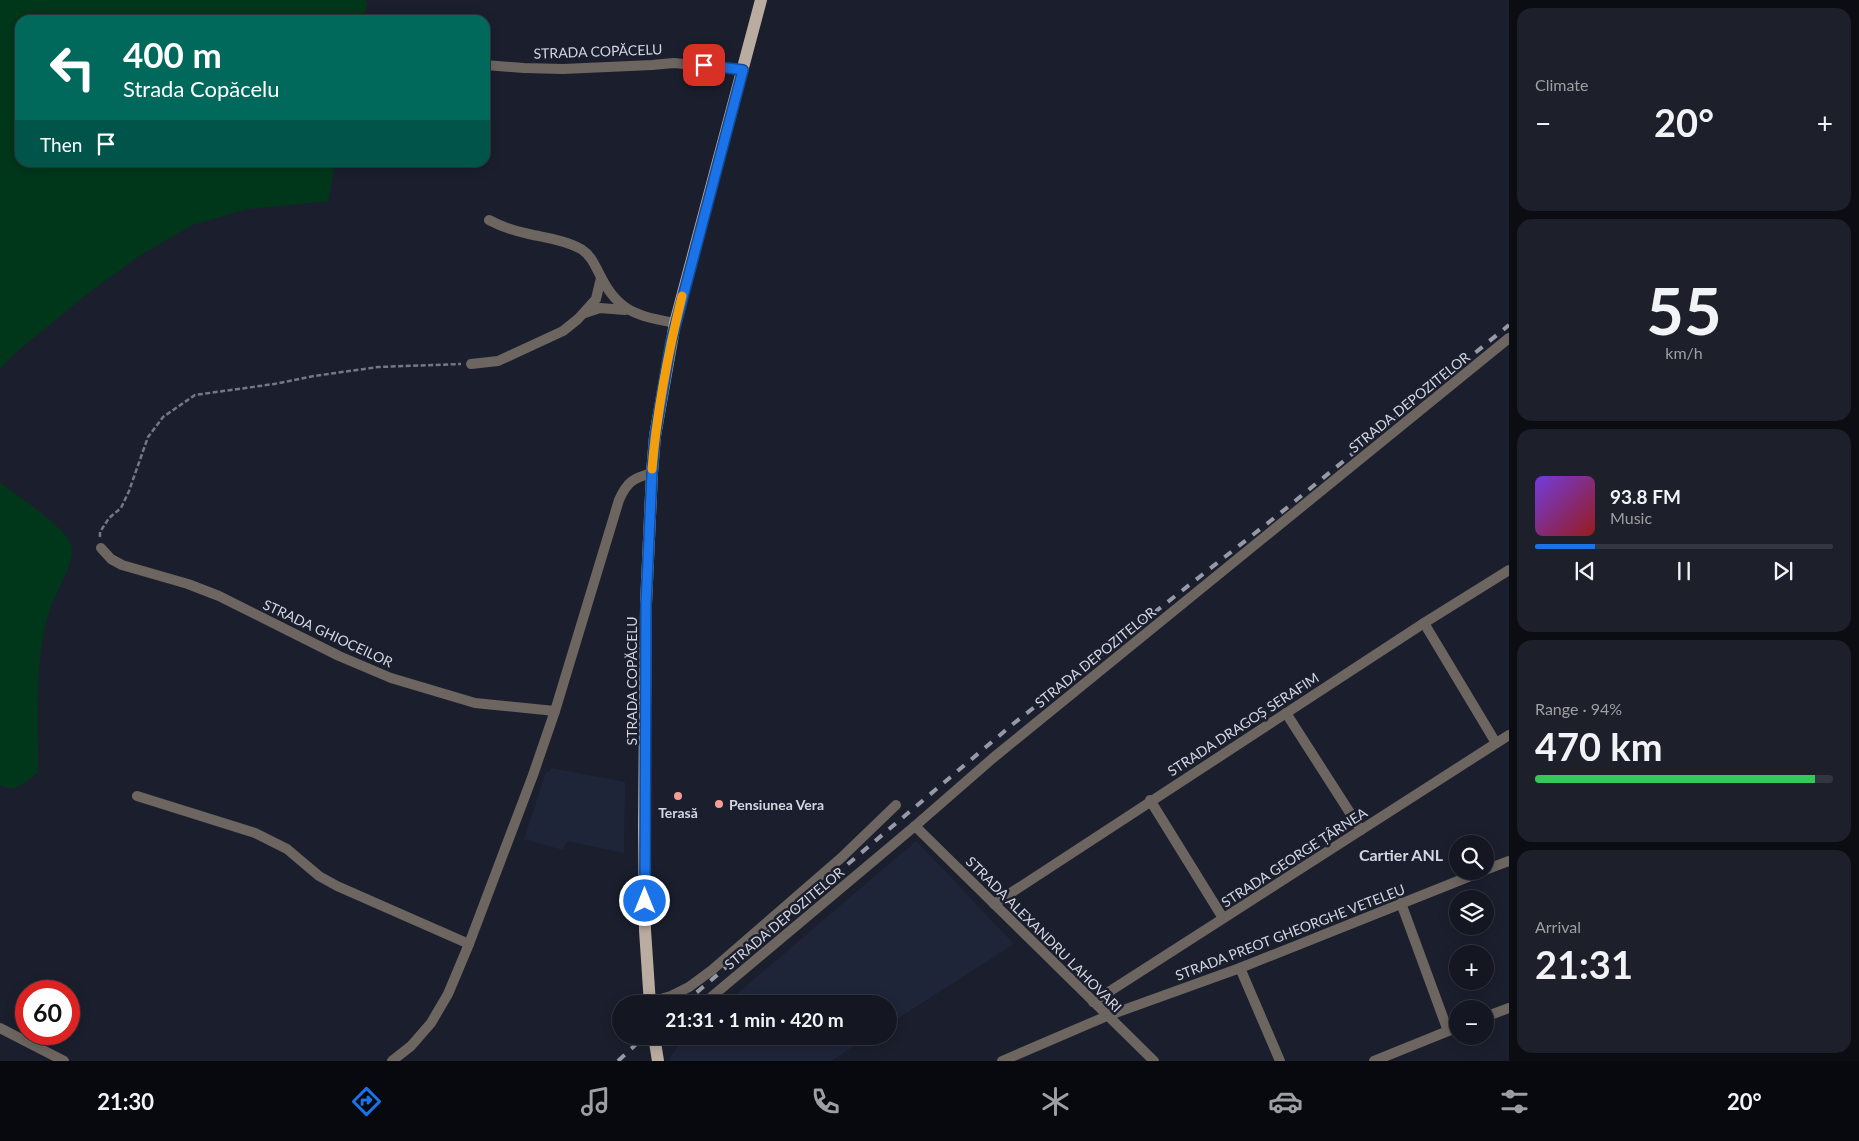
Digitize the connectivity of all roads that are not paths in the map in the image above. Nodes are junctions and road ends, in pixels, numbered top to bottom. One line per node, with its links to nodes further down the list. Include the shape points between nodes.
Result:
1 (761, 0): 3 (main road, STRADA COPĂCELU)
2 (490, 65): 3 (street, STRADA COPĂCELU, via 563,69 674,63)
3 (743, 70): 8 (main road, STRADA COPĂCELU)
4 (489, 220): 5 (street, via 581,250 590,256)
5 (601, 278): 6 (street, via 618,303); 7 (street, via 596,299)
6 (628, 310): 7 (street, via 600,308); 8 (street)
7 (584, 313): 10 (street, via 563,331 506,358)
8 (675, 322): 11 (main road, STRADA COPĂCELU, via 661,394)
9 (1509, 338): 22 (street, STRADA DEPOZITELOR, via 993,758)
10 (470, 364)
11 (652, 473): 15 (street, via 632,480 619,500); 32 (main road, STRADA COPĂCELU, via 646,604 644,827)
12 (100, 548): 15 (street, STRADA GHIOCEILOR, via 122,565 219,596 339,656 391,678 475,703)
13 (1509, 570): 14 (street, STRADA DRAGOȘ SERAFIM)
14 (1424, 623): 16 (street, STRADA DRAGOȘ SERAFIM); 18 (street)
15 (555, 711): 30 (street)
16 (1286, 713): 20 (street, STRADA DRAGOȘ SERAFIM); 23 (street)
17 (1509, 735): 18 (street, STRADA GEORGE ȚÂRNEA)
18 (1496, 743): 23 (street, STRADA GEORGE ȚÂRNEA)
19 (138, 796): 30 (street, via 254,833 287,849 337,886)
20 (1150, 800): 28 (street, STRADA DRAGOȘ SERAFIM); 29 (street)
21 (896, 805): 33 (street, via 841,858 712,970)
22 (915, 826): 28 (street, STRADA ALEXANDRU LAHOVARI); 34 (street, STRADA DEPOZITELOR)
23 (1361, 830): 29 (street, STRADA GEORGE ȚÂRNEA)
24 (1509, 861): 25 (street, STRADA PREOT GHEORGHE VETELEU)
25 (1494, 867)
26 (1461, 880): 27 (street, STRADA PREOT GHEORGHE VETELEU)
27 (1401, 903): 31 (street, STRADA PREOT GHEORGHE VETELEU); 39 (street)
28 (994, 904): 35 (street, STRADA ALEXANDRU LAHOVARI)
29 (1223, 918): 35 (street, STRADA GEORGE ȚÂRNEA)
30 (469, 944): 44 (street, via 432,1023)
31 (1240, 968): 38 (street, STRADA PREOT GHEORGHE VETELEU); 48 (street)
32 (649, 995)
33 (673, 995)
34 (714, 995)
35 (1093, 1002): 38 (street, STRADA ALEXANDRU LAHOVARI)
36 (1509, 1008): 37 (street)
37 (1494, 1014)
38 (1107, 1016): 46 (street, STRADA PREOT GHEORGHE VETELEU); 47 (street, STRADA ALEXANDRU LAHOVARI)
39 (1449, 1019)
40 (0, 1028): 43 (street)
41 (1449, 1031): 49 (street)
42 (658, 1045): 45 (main road)
43 (64, 1061)
44 (392, 1061)
45 (658, 1061)
46 (1002, 1061)
47 (1154, 1061)
48 (1280, 1061)
49 (1374, 1061)

